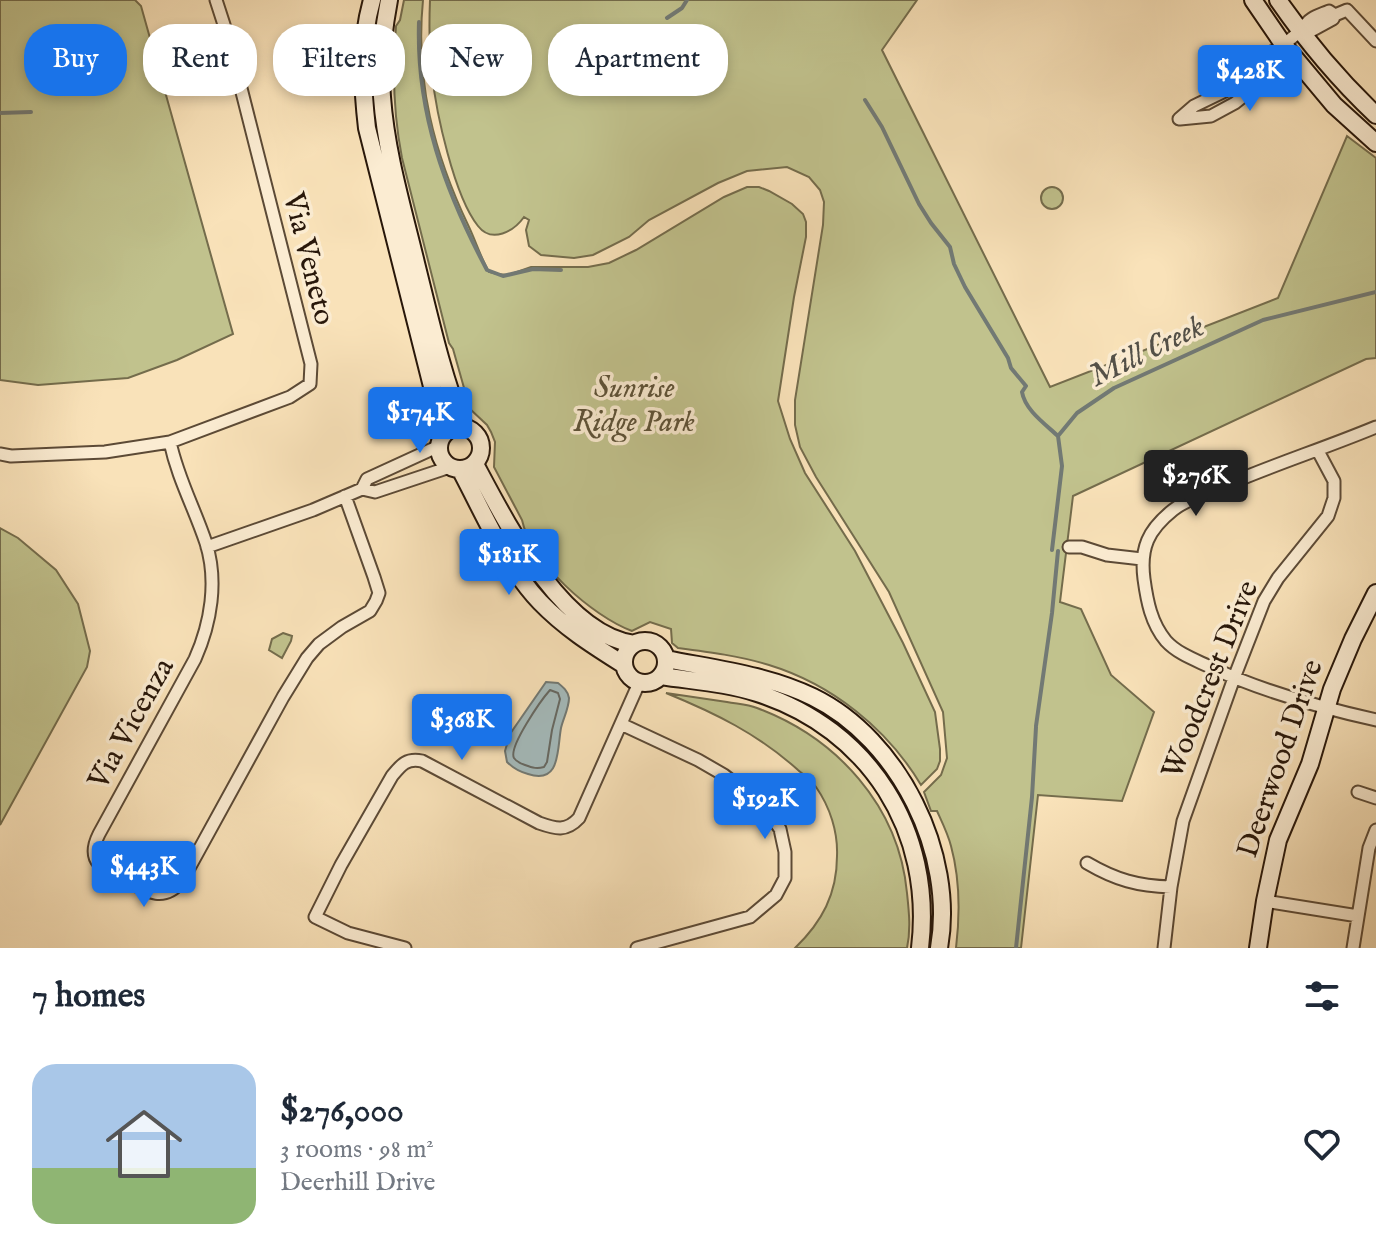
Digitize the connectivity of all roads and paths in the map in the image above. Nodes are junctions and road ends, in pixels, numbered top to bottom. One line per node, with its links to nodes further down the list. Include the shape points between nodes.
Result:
1 (216, 0): 14 (street, Via Veneto, via 311,364 310,384 290,397)
2 (372, 0): 13 (street, via 363,56 367,128)
3 (389, 0): 11 (street, via 381,62 389,146 438,353)
4 (1253, 0): 8 (street)
5 (1278, 0): 6 (street)
6 (1302, 30): 7 (street, via 1311,31 1347,10); 8 (street); 9 (street)
7 (1376, 41)
8 (1280, 47): 8 (street, via 1263,55 1229,89 1179,119 1211,116 1235,103 1274,63); 10 (street)
9 (1376, 115)
10 (1376, 143)
11 (463, 427): 13 (street); 17 (street, via 475,433 481,452)
12 (1376, 427): 15 (street)
13 (442, 440): 17 (street, via 442,458); 18 (street, via 367,479)
14 (170, 442): 16 (street, via 105,452); 20 (street, Via Vicenza)
15 (1318, 451): 22 (street, via 1175,508 1157,525); 28 (street, Woodcrest Drive, via 1334,481 1328,516 1264,601)
16 (0, 454)
17 (462, 467): 18 (street, via 375,492); 24 (street, via 496,504 555,593 598,630); 26 (street, via 504,552 538,600 581,638)
18 (362, 489): 19 (street)
19 (345, 496): 20 (street); 20 (street, Via Vicenza, via 379,593 374,606 307,658 182,881 166,894 156,894 100,865 95,843 204,639 212,583)
20 (207, 547)
21 (1069, 547): 22 (street)
22 (1142, 559): 28 (street, via 1151,616 1165,640)
23 (1376, 593): 30 (street, Deerwood Drive)
24 (634, 644): 25 (street, via 656,643); 26 (street)
25 (666, 659): 27 (street); 43 (street, via 790,687 816,698 861,731 903,780 930,839 942,904)
26 (624, 665): 29 (street)
27 (661, 676): 29 (street); 42 (street, via 746,690 792,707 821,724 872,769 893,799 915,857 923,920)
28 (1234, 678): 30 (street); 37 (street, Woodcrest Drive, via 1183,821)
29 (639, 683): 32 (street)
30 (1327, 708): 31 (street); 38 (street, Deerwood Drive, via 1278,840)
31 (1376, 720)
32 (621, 724): 40 (street, via 579,818 565,829 539,823 422,761 401,765 315,917 348,933); 41 (street, via 724,775 765,807 780,829 785,852 785,878 776,895 750,917)
33 (1358, 792): 34 (street)
34 (1376, 798)
35 (1376, 830): 39 (street)
36 (1087, 863): 37 (street, via 1135,885)
37 (1171, 887): 44 (street, Woodcrest Drive)
38 (1265, 901): 39 (street); 45 (street, Deerwood Drive)
39 (1358, 916): 46 (street)
40 (405, 948)
41 (637, 948)
42 (920, 948)
43 (939, 948)
44 (1164, 948)
45 (1258, 948)
46 (1353, 948)

